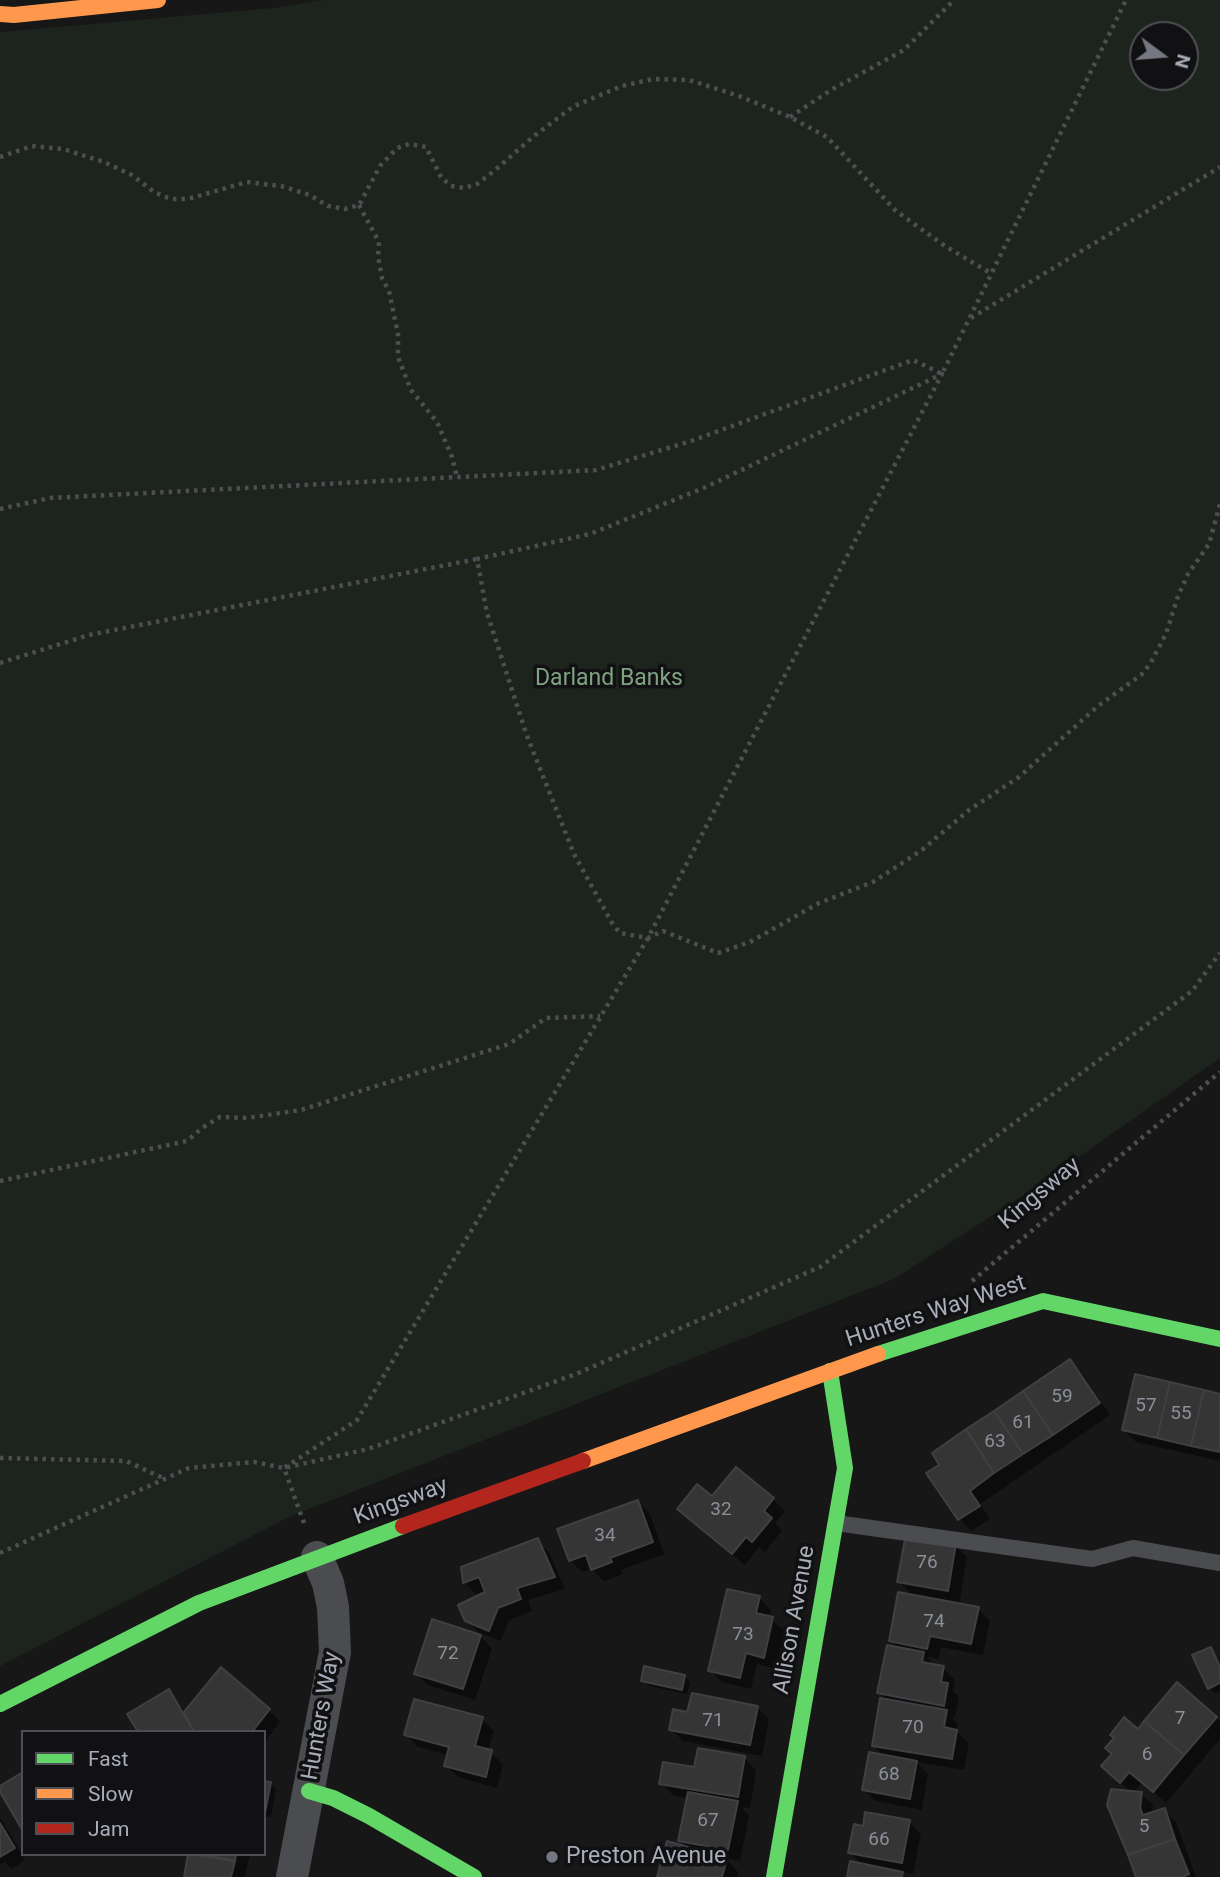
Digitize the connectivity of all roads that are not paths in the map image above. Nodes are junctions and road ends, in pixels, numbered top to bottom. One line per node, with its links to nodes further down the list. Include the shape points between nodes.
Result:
1 (158, 0): 2 (street)
2 (0, 14)
3 (1220, 1339): 4 (street, Hunters Way West, via 1043,1301)
4 (830, 1371): 5 (street, Allison Avenue, via 845,1468); 6 (street, Kingsway)
5 (835, 1523): 7 (lane, via 1093,1559 1133,1548); 12 (street, Allison Avenue)
6 (317, 1557): 8 (street, Kingsway, via 199,1604); 9 (street, Hunters Way, via 333,1608 335,1652)
7 (1220, 1563)
8 (0, 1704)
9 (309, 1791): 10 (street, Hunters Way); 11 (street, via 369,1816)
10 (292, 1877)
11 (474, 1877)
12 (774, 1877)

